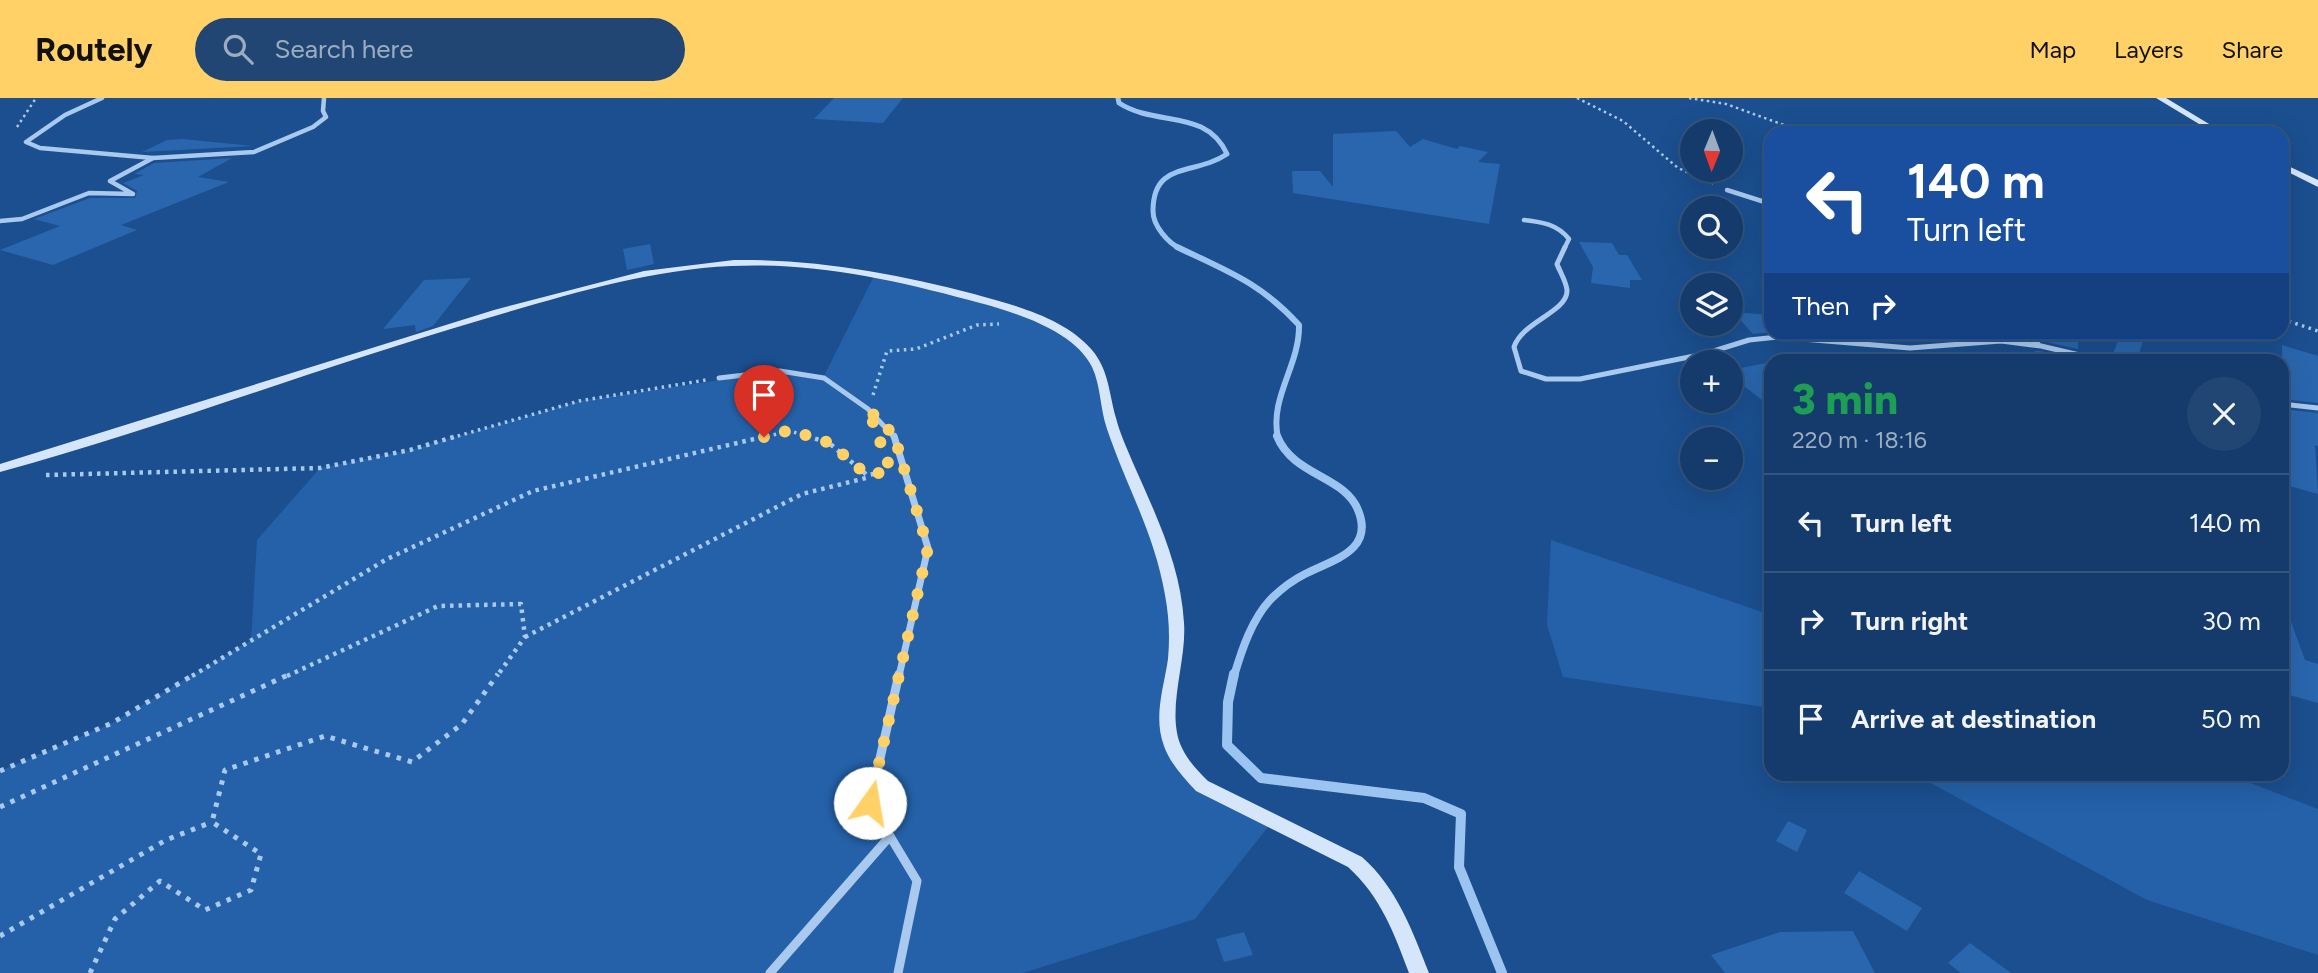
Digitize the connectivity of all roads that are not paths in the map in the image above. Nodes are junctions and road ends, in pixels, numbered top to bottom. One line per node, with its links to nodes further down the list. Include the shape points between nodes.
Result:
1 (102, 98): 5 (street, via 65,115 26,142 40,148)
2 (324, 98): 5 (street, via 326,117 254,152)
3 (2160, 98): 4 (main road)
4 (2208, 126)
5 (153, 158): 11 (street, via 110,181 133,194 89,193 22,219)
6 (2289, 170): 7 (main road)
7 (2318, 184)
8 (1727, 190): 9 (street)
9 (1764, 202)
10 (1524, 220): 12 (street, via 1551,223 1569,239 1557,264 1567,291 1563,304 1520,333 1511,347 1521,371 1546,380 1580,379)
11 (0, 221)
12 (1764, 338)
13 (1815, 340): 15 (street, via 1910,348 2001,341)
14 (2032, 340): 15 (street)
15 (2041, 346): 16 (street)
16 (2075, 354)
17 (719, 378): 21 (street, via 780,370 824,378 868,409 894,435 928,548 870,803)
18 (2289, 405): 19 (street)
19 (2318, 408)
20 (0, 468): 24 (main road, via 444,327 674,268 810,264 876,272 997,305 1072,337 1096,361 1110,421 1155,523 1169,571 1177,632 1167,710 1170,745 1181,767 1202,786 1355,862 1372,875 1398,920)
21 (890, 836): 22 (street); 23 (street, via 918,881)
22 (770, 973)
23 (898, 973)
24 (1419, 973)

